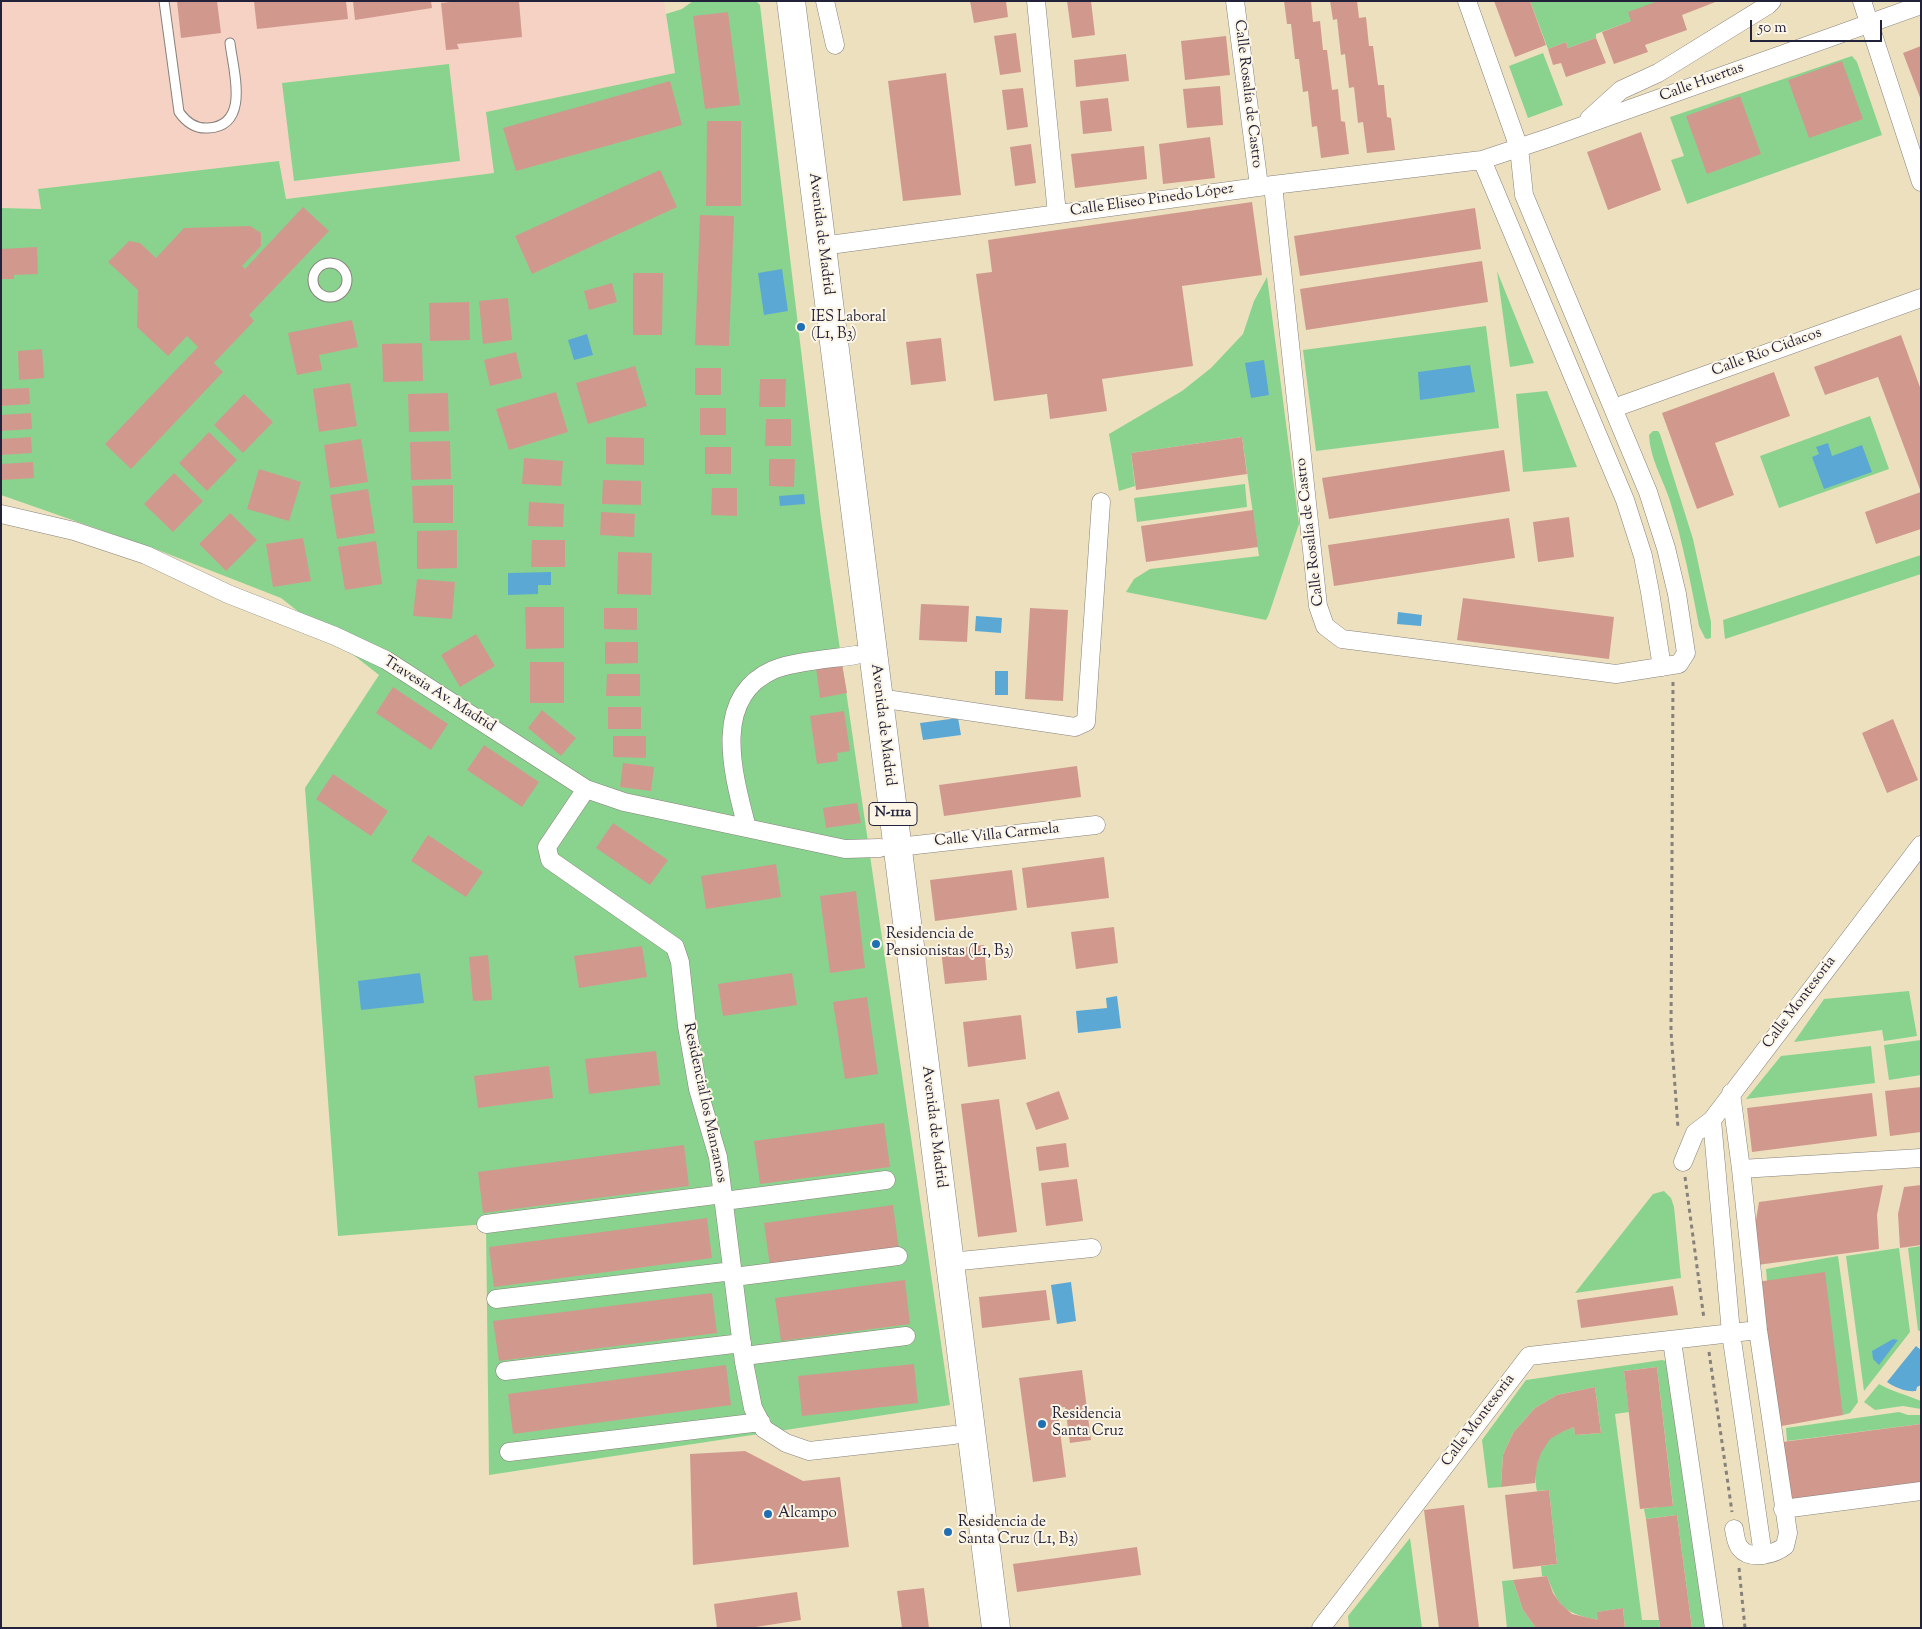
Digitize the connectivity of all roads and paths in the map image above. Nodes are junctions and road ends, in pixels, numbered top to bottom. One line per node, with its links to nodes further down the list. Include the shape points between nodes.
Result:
1 (164, 1): 13 (lane, via 179,112 193,125 215,128 230,118 235,109 237,94)
2 (774, 1): 25 (main road, Avenida de Madrid / N-111a)
3 (791, 1): 20 (main road, Avenida de Madrid / N-111a)
4 (826, 1): 5 (street, via 839,44)
5 (835, 1)
6 (1036, 1): 19 (street)
7 (1235, 1): 18 (street, Calle Rosalía de Castro)
8 (1467, 1): 15 (street)
9 (1772, 1): 14 (street, via 1658,73 1621,90)
10 (1862, 1): 12 (street)
11 (1921, 5): 12 (street, Calle Huertas)
12 (1870, 23): 14 (street, Calle Huertas); 17 (street)
13 (230, 43)
14 (1581, 126): 15 (street, Calle Huertas)
15 (1519, 148): 16 (street, Calle Huertas); 22 (street, via 1524,195)
16 (1482, 160): 18 (street, Calle Eliseo Pinedo López); 26 (street, via 1625,500 1642,556)
17 (1921, 182)
18 (1266, 186): 19 (street, Calle Eliseo Pinedo López); 26 (street, Calle Rosalía de Castro, via 1318,606 1325,626 1342,639 1607,673)
19 (1058, 214): 20 (street, Calle Eliseo Pinedo López)
20 (822, 246): 27 (main road, Avenida de Madrid / N-111a)
21 (1921, 298): 22 (street, Calle Río Cidacos)
22 (1614, 408): 26 (street, via 1648,492 1677,594 1686,653 1679,664)
23 (1101, 502): 27 (street, via 1086,722 1074,727)
24 (1, 514): 28 (street, Travesia Av. Madrid, via 74,530 146,554 228,594 336,636 386,660)
25 (856, 655): 30 (street, via 774,670 751,685 740,700 731,734 738,792); 32 (main road, Avenida de Madrid / N-111a)
26 (1667, 666): 36 (path, via 1671,1031 1674,1098)
27 (879, 698): 32 (main road, Avenida de Madrid / N-111a)
28 (586, 789): 30 (street, Travesia Av. Madrid, via 624,802); 39 (street, Residencial los Manzanos, via 547,847 550,860 675,947 680,962 698,1089 718,1157)
29 (1096, 825): 32 (street, Calle Villa Carmela)
30 (748, 828): 32 (street, Travesia Av. Madrid, via 845,849)
31 (1921, 845): 33 (street, Calle Montesoria)
32 (889, 847): 43 (main road, Avenida de Madrid / N-111a); 54 (main road, Avenida de Madrid / N-111a)
33 (1731, 1093): 34 (street, Calle Montesoria); 37 (street)
34 (1712, 1120): 36 (street, Calle Montesoria, via 1695,1133); 47 (street)
35 (1921, 1158): 37 (street)
36 (1683, 1162): 49 (path)
37 (1741, 1169): 46 (street)
38 (886, 1180): 39 (street, Residencial los Manzanos)
39 (723, 1198): 40 (street, Residencial los Manzanos); 44 (street, Residencial los Manzanos)
40 (486, 1224)
41 (1092, 1248): 43 (street)
42 (898, 1256): 44 (street)
43 (950, 1262): 61 (main road, Avenida de Madrid / N-111a)
44 (733, 1274): 45 (street); 51 (street, Residencial los Manzanos)
45 (496, 1299)
46 (1758, 1330): 47 (street, Calle Montesoria); 57 (street)
47 (1732, 1334): 49 (street, Calle Montesoria); 59 (street)
48 (906, 1336): 51 (street)
49 (1707, 1336): 50 (street, Calle Montesoria); 58 (path)
50 (1672, 1341): 62 (street, Calle Montesoria, via 1529,1356); 63 (street)
51 (743, 1349): 52 (street); 53 (street, Residencial los Manzanos, via 753,1408)
52 (505, 1371)
53 (761, 1422): 54 (street, via 764,1430 809,1451); 55 (street)
54 (954, 1435): 60 (main road, Avenida de Madrid / N-111a)
55 (510, 1452)
56 (1921, 1491): 57 (street)
57 (1783, 1509): 59 (street, via 1788,1533 1785,1546)
58 (1734, 1528): 59 (street, via 1739,1548 1747,1554); 64 (path)
59 (1763, 1555)
60 (978, 1628)
61 (996, 1628)
62 (1321, 1628)
63 (1714, 1628)
64 (1745, 1628)

